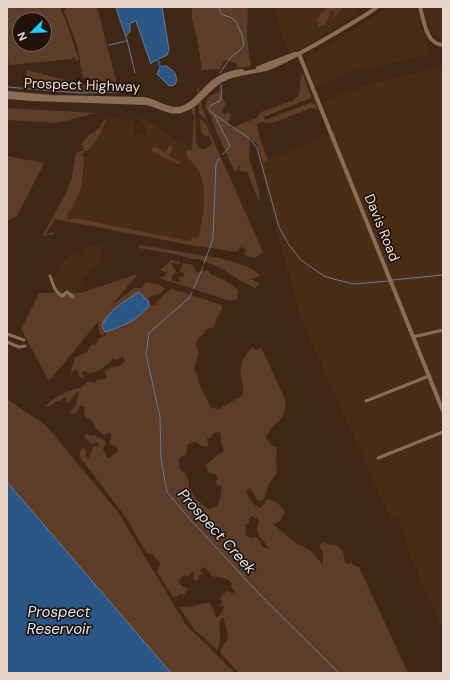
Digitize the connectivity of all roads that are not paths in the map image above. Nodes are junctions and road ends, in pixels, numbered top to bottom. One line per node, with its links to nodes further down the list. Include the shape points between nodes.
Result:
1 (377, 7): 4 (main road)
2 (420, 7): 3 (main road, via 428,34 434,43)
3 (443, 45)
4 (299, 54): 7 (main road, via 234,74 216,82); 12 (main road, Davis Road)
5 (7, 93): 7 (main road, Prospect Highway, via 52,97 143,99 175,109 187,106)
6 (7, 97): 7 (main road, Prospect Highway, via 146,103 173,112 188,109)
7 (199, 98)
8 (50, 276): 9 (street, via 59,295 67,292)
9 (73, 297)
10 (443, 330): 12 (street)
11 (7, 334): 13 (street)
12 (413, 337): 16 (main road, Davis Road)
13 (24, 340)
14 (7, 342): 15 (street, via 20,347)
15 (25, 346)
16 (429, 376): 17 (street); 18 (main road, Davis Road)
17 (366, 401)
18 (443, 411)
19 (443, 432): 20 (street)
20 (378, 458)

